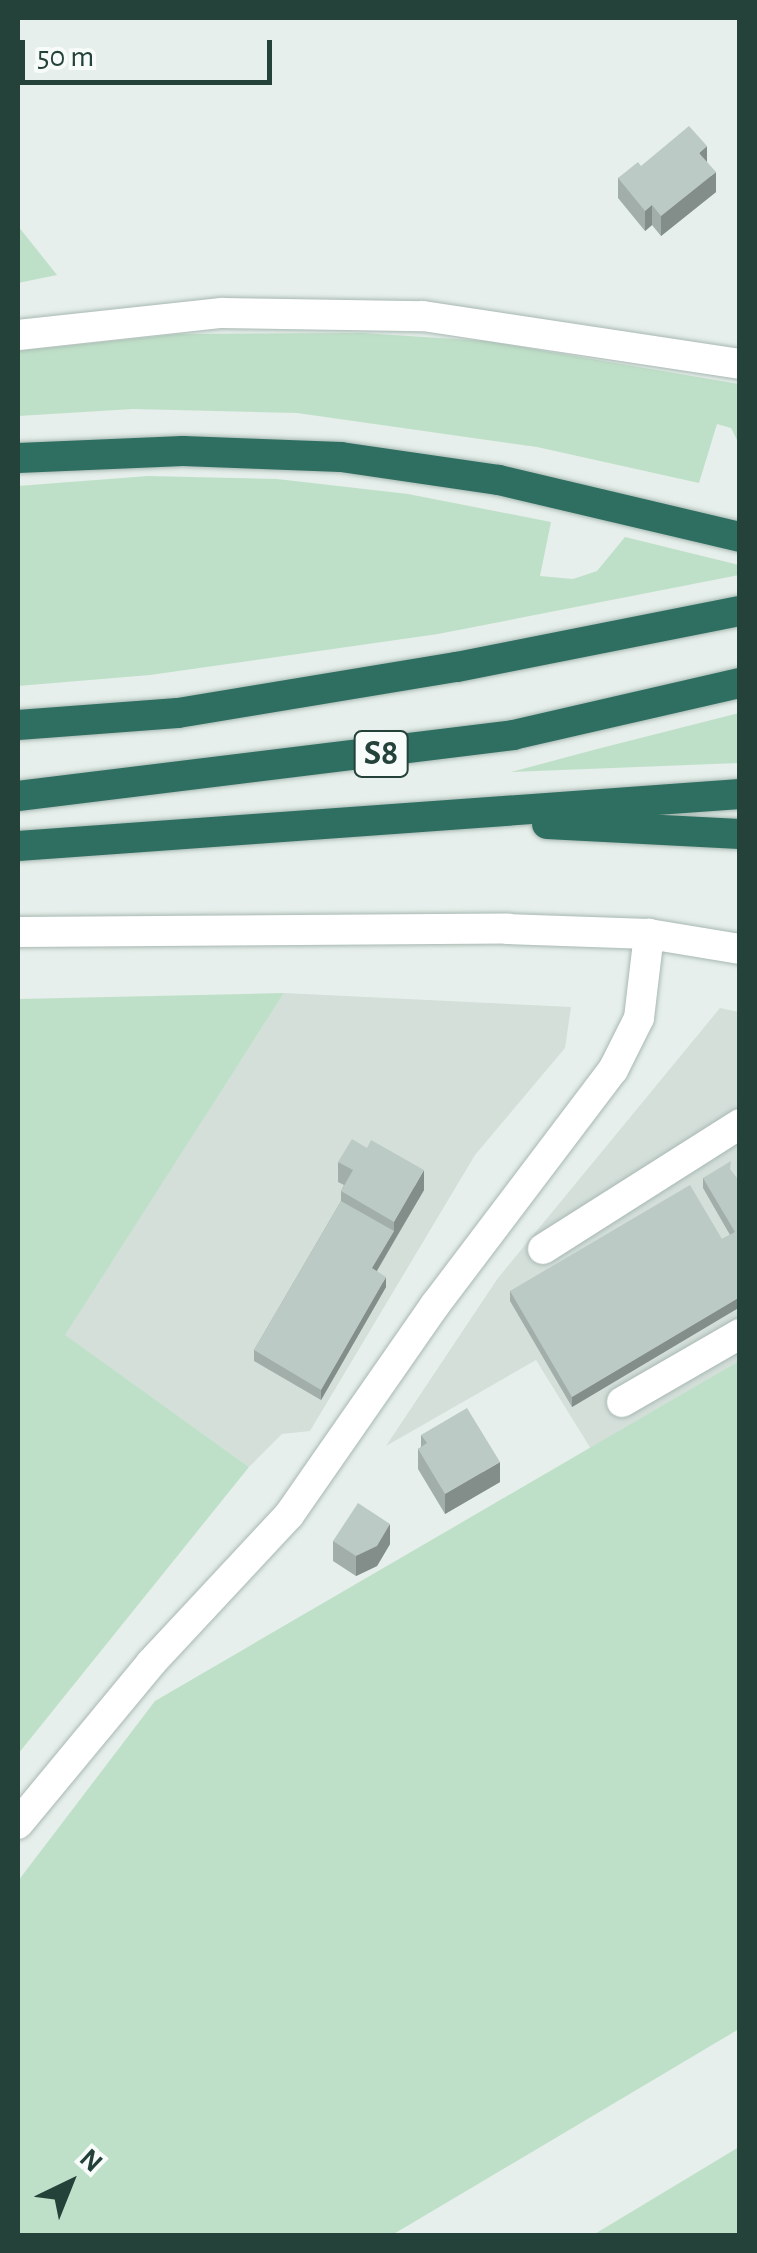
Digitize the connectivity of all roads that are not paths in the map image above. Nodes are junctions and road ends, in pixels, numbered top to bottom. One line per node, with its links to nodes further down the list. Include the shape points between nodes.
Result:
1 (18, 335): 2 (street, via 222,313 423,316)
2 (740, 364)
3 (18, 458): 4 (highway, via 183,450 341,457 500,480)
4 (740, 537)
5 (740, 611): 7 (highway, S8, via 457,668 178,712)
6 (740, 684): 9 (highway, S8, via 513,735)
7 (18, 725)
8 (740, 794): 10 (highway)
9 (18, 796)
10 (370, 821): 11 (highway); 12 (highway)
11 (740, 834)
12 (18, 846)
13 (18, 932): 14 (street)
14 (649, 934): 15 (street); 20 (street, via 639,1018 612,1070 435,1305 289,1515 151,1663)
15 (740, 949)
16 (740, 1124): 17 (street)
17 (543, 1249)
18 (740, 1334): 19 (street)
19 (622, 1402)
20 (18, 1824)

